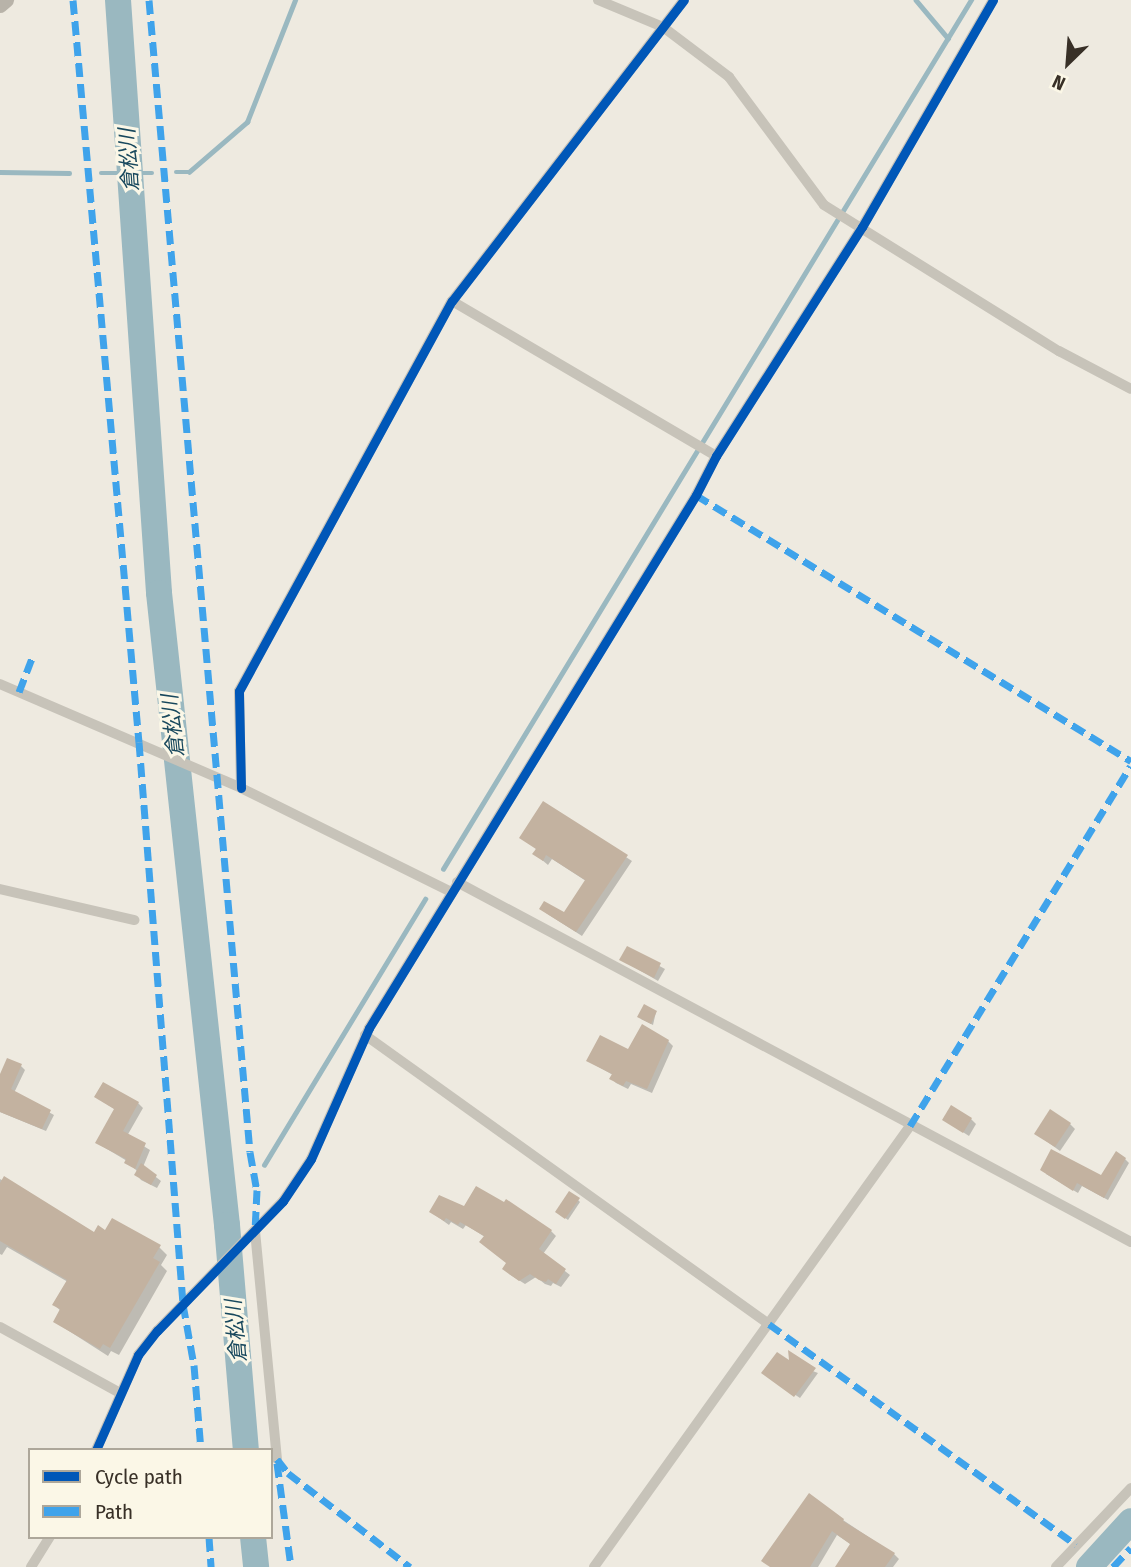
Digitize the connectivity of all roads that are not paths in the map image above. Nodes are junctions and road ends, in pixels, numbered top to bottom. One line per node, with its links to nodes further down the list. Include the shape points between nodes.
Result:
1 (6, 0): 5 (main road)
2 (598, 0): 6 (street)
3 (684, 0): 6 (street)
4 (993, 0): 7 (street)
5 (0, 5)
6 (663, 27): 7 (street, via 729,77 824,205); 8 (street)
7 (862, 227): 9 (street, via 1059,351); 10 (street)
8 (452, 301): 10 (street); 12 (street, via 239,691)
9 (1131, 389)
10 (712, 454): 13 (street, via 696,495)
11 (0, 684): 12 (street)
12 (241, 788): 13 (street)
13 (454, 887): 16 (street); 17 (street)
14 (0, 888): 15 (street)
15 (134, 920)
16 (365, 1035): 18 (street, via 311,1159); 20 (street)
17 (910, 1126): 19 (street); 20 (street)
18 (256, 1231): 22 (street, via 138,1355); 24 (street)
19 (1131, 1242)
20 (769, 1324): 28 (street)
21 (0, 1327): 22 (street)
22 (120, 1393): 23 (street)
23 (97, 1448)
24 (277, 1459)
25 (1131, 1488): 29 (street)
26 (49, 1539): 27 (street)
27 (31, 1567)
28 (594, 1567)
29 (1056, 1567)

